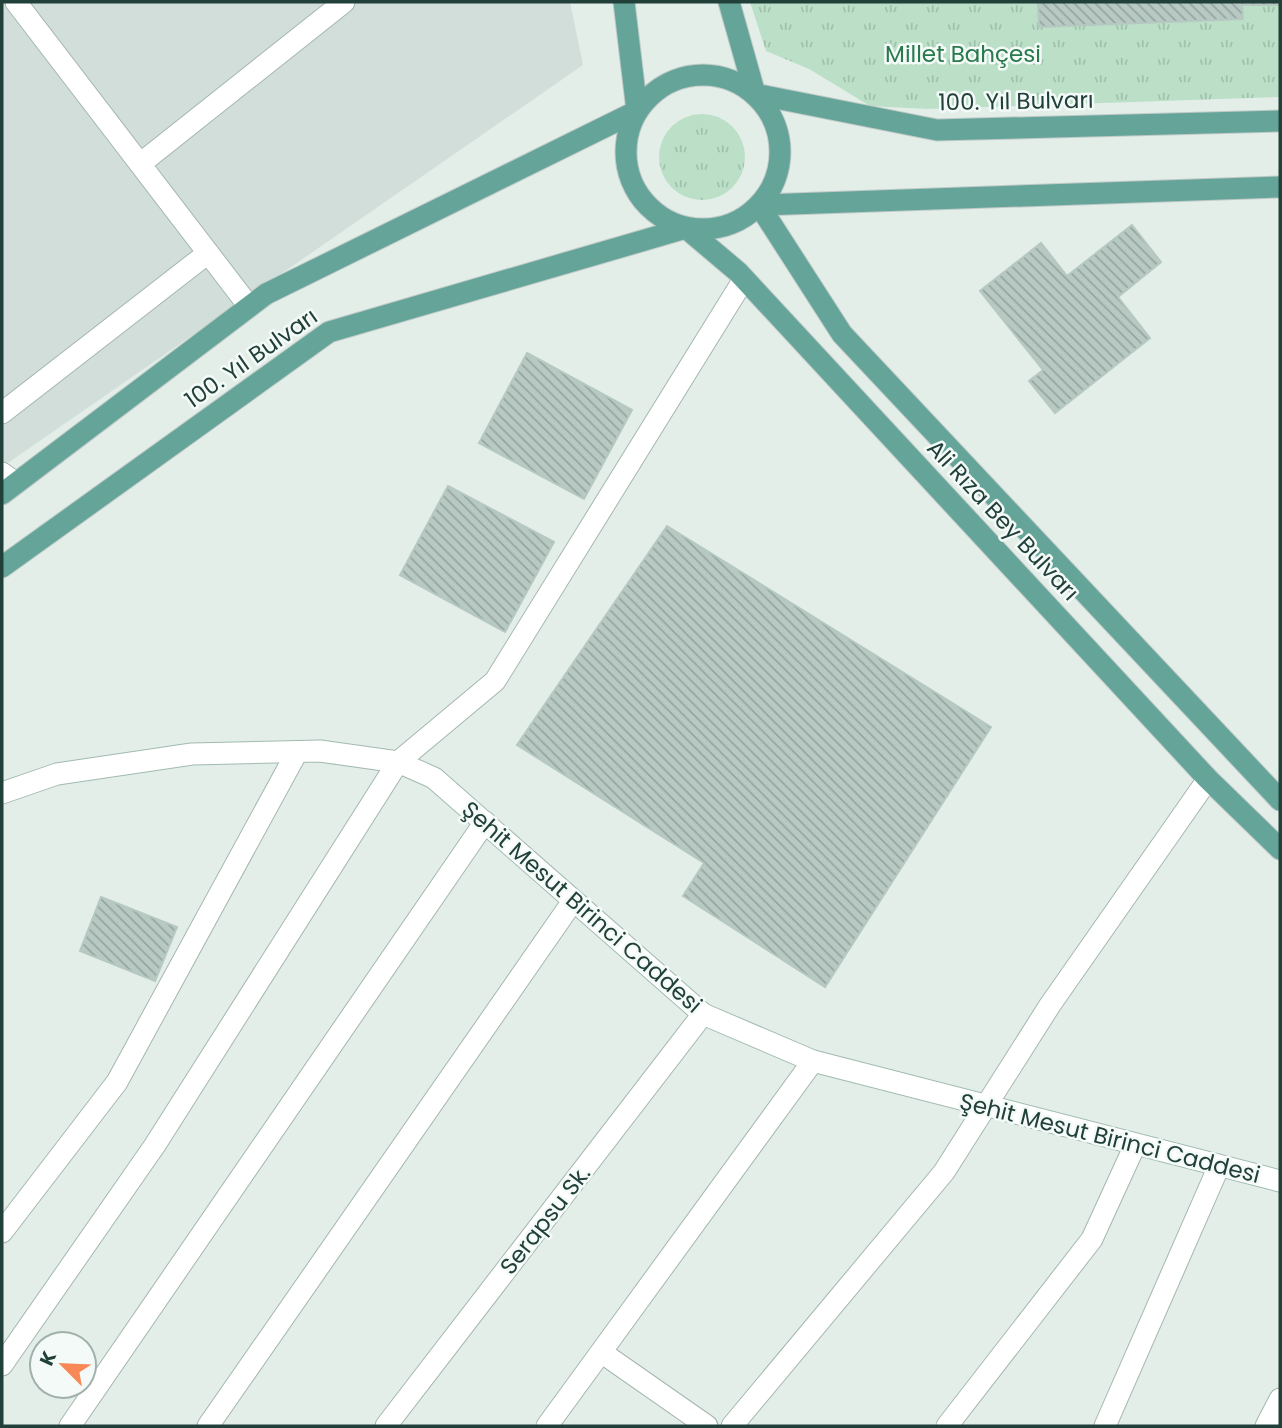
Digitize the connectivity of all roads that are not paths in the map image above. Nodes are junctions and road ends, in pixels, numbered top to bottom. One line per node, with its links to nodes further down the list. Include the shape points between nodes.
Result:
1 (16, 2): 8 (street)
2 (344, 2): 8 (street)
3 (624, 2): 6 (main road)
4 (729, 2): 5 (main road)
5 (755, 94): 6 (main road, via 736,81 692,75 671,81); 7 (main road, 100. Yıl Bulvarı, via 937,130); 10 (main road, via 770,113 779,136 780,161 773,185)
6 (637, 111): 11 (main road, via 625,158 631,182 644,203 663,219); 14 (main road, 100. Yıl Bulvarı)
7 (1280, 121)
8 (140, 164): 12 (street)
9 (1280, 187): 10 (main road)
10 (759, 205): 11 (main road, via 725,226); 22 (main road, Ali Rıza Bey Bulvarı, via 842,334)
11 (686, 228): 13 (main road, Ali Rıza Bey Bulvarı); 17 (main road, 100. Yıl Bulvarı, via 329,332)
12 (208, 253): 14 (street); 15 (street)
13 (744, 279): 19 (street, via 495,681); 20 (main road, Ali Rıza Bey Bulvarı)
14 (247, 305): 16 (main road, 100. Yıl Bulvarı)
15 (2, 412)
16 (7, 483)
17 (2, 567)
18 (297, 752): 19 (street, Şehit Mesut Birinci Caddesi); 21 (street, Şehit Mesut Birinci Caddesi, via 192,754 57,774); 32 (street, via 117,1082)
19 (398, 762): 23 (street, Şehit Mesut Birinci Caddesi, via 434,778); 34 (street, via 155,1145)
20 (1208, 779): 24 (main road, Ali Rıza Bey Bulvarı); 28 (street, via 1050,1005)
21 (2, 793)
22 (1280, 800)
23 (485, 822): 25 (street, Şehit Mesut Birinci Caddesi); 37 (street)
24 (1280, 849)
25 (573, 901): 26 (street, Şehit Mesut Birinci Caddesi); 38 (street)
26 (703, 1014): 27 (street, Şehit Mesut Birinci Caddesi); 39 (street, Serapsu Sk.)
27 (813, 1061): 28 (street, Şehit Mesut Birinci Caddesi); 33 (street)
28 (986, 1107): 29 (street, Şehit Mesut Birinci Caddesi); 36 (street, via 944,1172)
29 (1135, 1145): 30 (street, Şehit Mesut Birinci Caddesi); 42 (street, via 1092,1240)
30 (1219, 1166): 31 (street, Şehit Mesut Birinci Caddesi); 43 (street)
31 (1280, 1181)
32 (2, 1232)
33 (601, 1352): 40 (street); 41 (street)
34 (2, 1365)
35 (1280, 1399): 44 (street)
36 (740, 1423)
37 (70, 1426)
38 (208, 1426)
39 (386, 1426)
40 (547, 1426)
41 (706, 1426)
42 (947, 1426)
43 (1105, 1426)
44 (1266, 1426)

